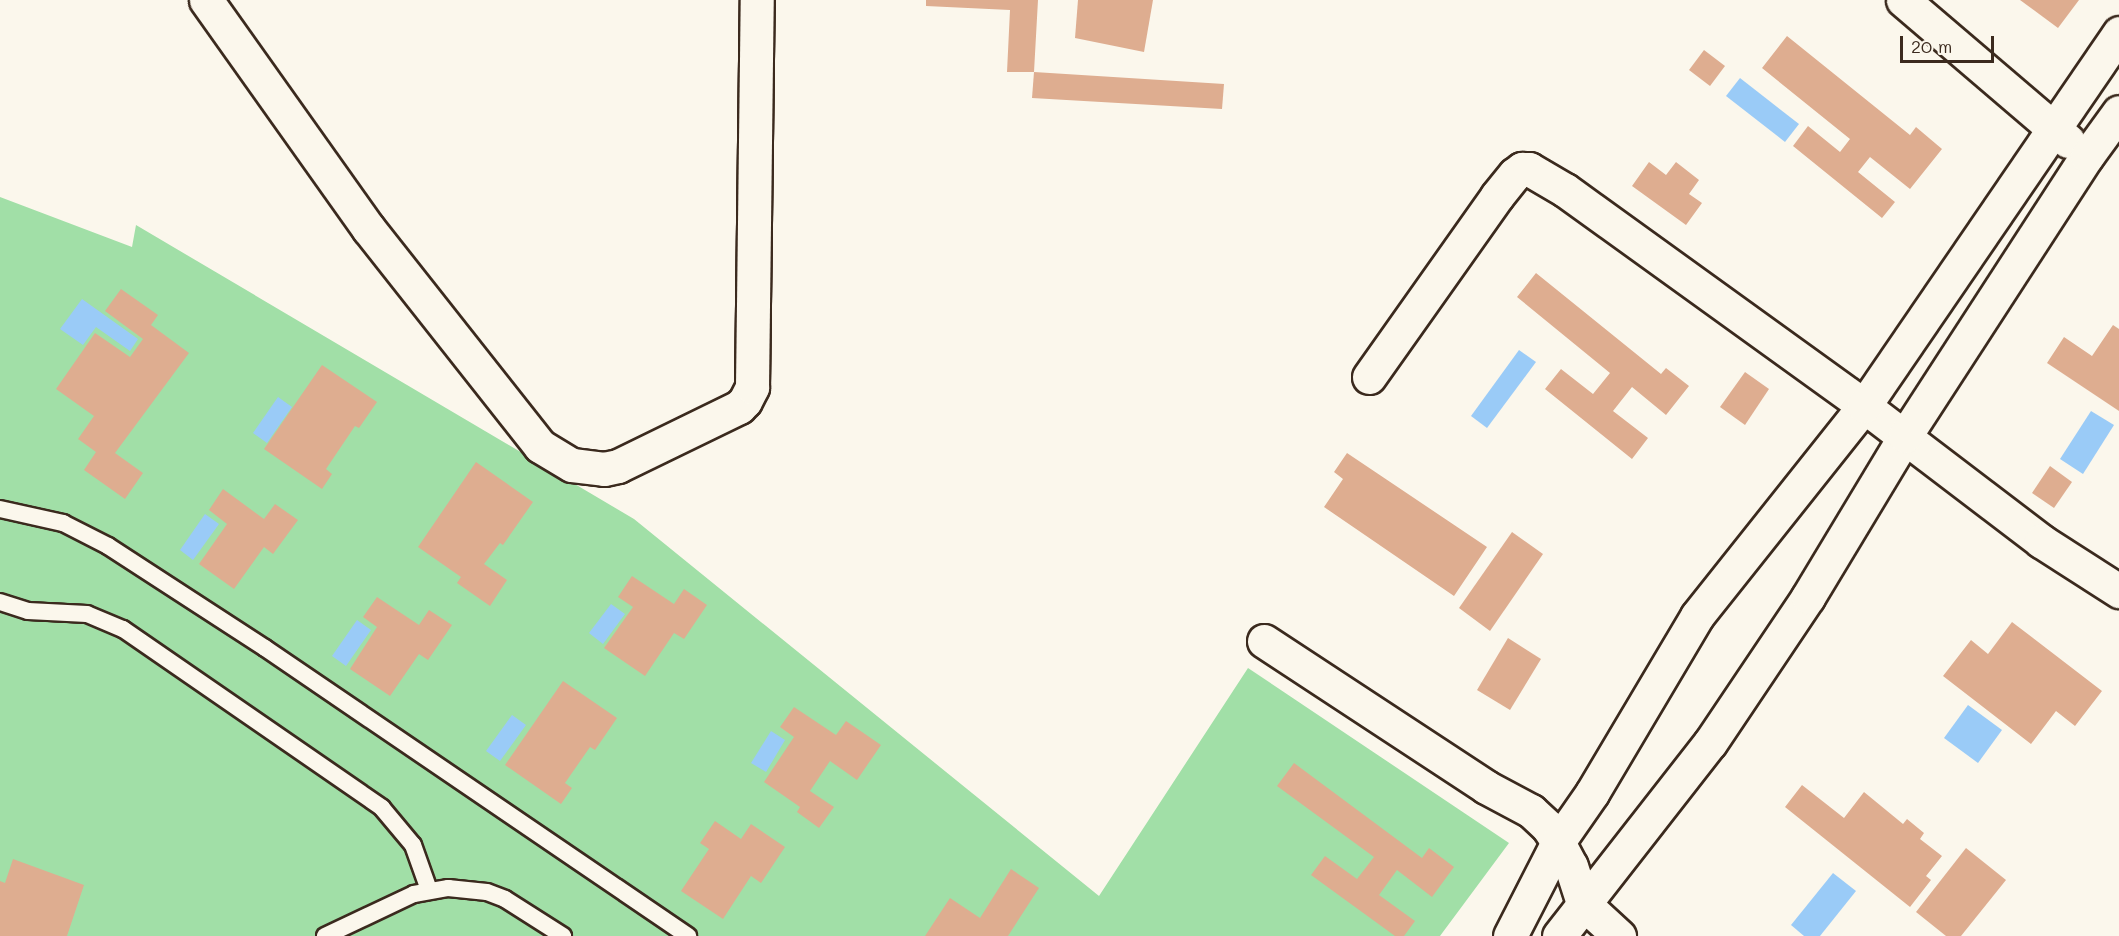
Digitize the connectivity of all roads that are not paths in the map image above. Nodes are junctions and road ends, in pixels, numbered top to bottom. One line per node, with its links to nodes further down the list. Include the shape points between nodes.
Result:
1 (206, 0): 2 (street, via 368,228 540,446 572,465 604,469 618,466 739,407 752,387)
2 (757, 0)
3 (1903, 0): 6 (street)
4 (2119, 33): 6 (street)
5 (2119, 112): 7 (street)
6 (2052, 127): 7 (street); 9 (street)
7 (2087, 156): 10 (street)
8 (1369, 378): 9 (street, via 1483,214 1522,169 1547,178)
9 (1864, 406): 10 (street); 15 (street, via 1697,616 1592,793)
10 (1905, 436): 12 (street, via 2041,542); 17 (street, via 1808,597 1710,743)
11 (0, 509): 20 (lane, via 63,524 108,546)
12 (2119, 591)
13 (0, 602): 16 (lane, via 28,611 87,614 123,629 382,808 412,845)
14 (1264, 641): 15 (street, via 1486,787 1532,811)
15 (1558, 842): 17 (street); 21 (street)
16 (429, 890): 18 (lane); 19 (lane, via 487,892 521,908)
17 (1583, 903): 22 (street); 23 (street)
18 (325, 936)
19 (563, 936)
20 (688, 936)
21 (1510, 936)
22 (1559, 936)
23 (1618, 936)

